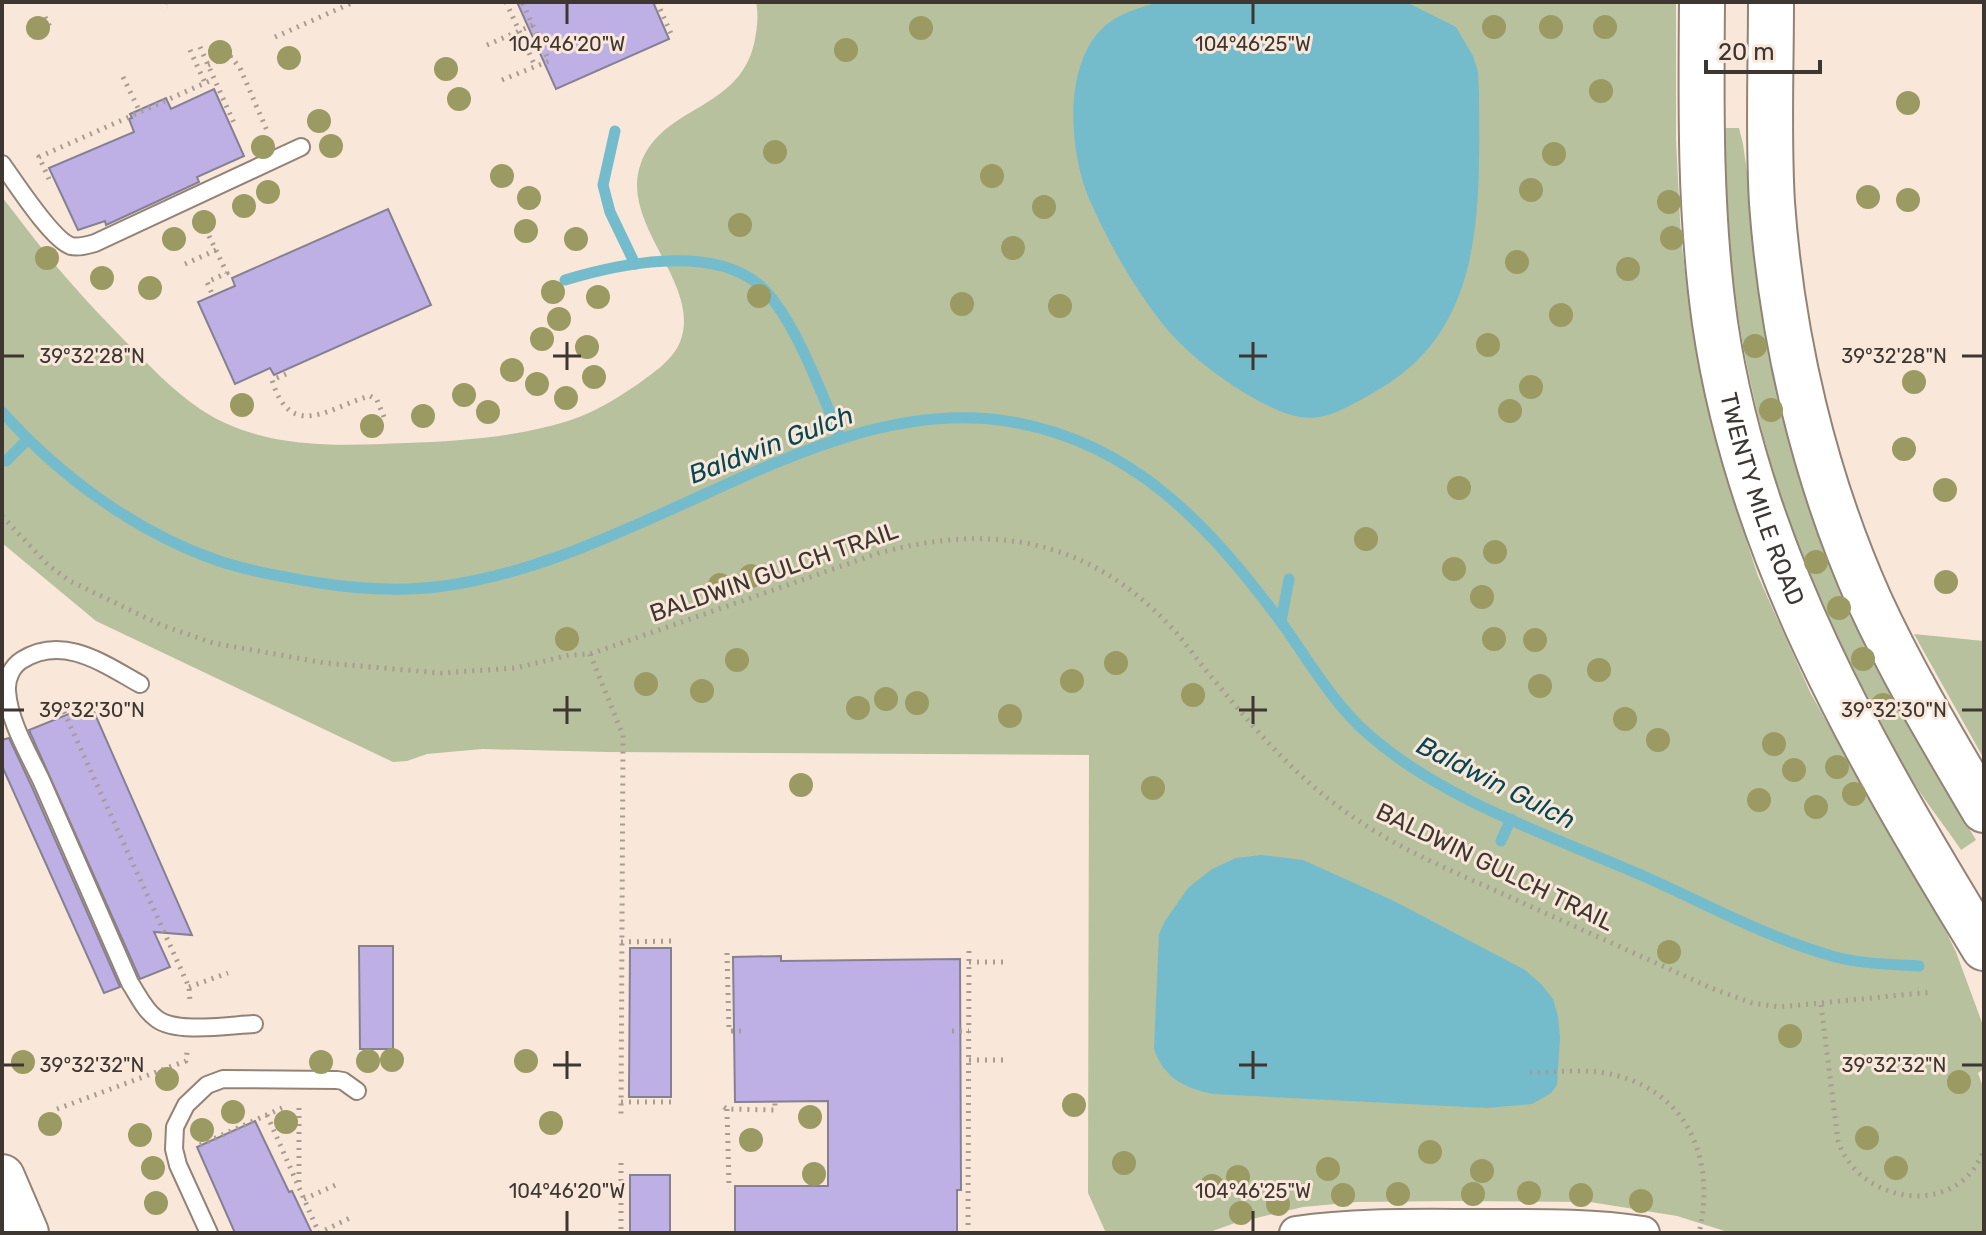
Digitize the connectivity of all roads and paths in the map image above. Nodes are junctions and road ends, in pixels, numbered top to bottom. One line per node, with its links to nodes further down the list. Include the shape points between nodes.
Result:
1 (354, 2): 12 (path)
2 (506, 2): 10 (path)
3 (522, 2): 8 (path)
4 (657, 2): 11 (path)
5 (1702, 2): 42 (main road, TWENTY MILE ROAD, via 1701,148 1708,251 1724,370 1752,482 1789,587 1840,699)
6 (1771, 2): 38 (main road, via 1773,212 1804,412 1870,601)
7 (45, 17): 9 (path)
8 (533, 25): 10 (path); 17 (path, via 549,61)
9 (51, 29)
10 (519, 31): 13 (path); 17 (path)
11 (672, 36)
12 (275, 37)
13 (487, 45)
14 (200, 47): 16 (path)
15 (190, 50): 21 (path)
16 (208, 65): 19 (path); 24 (path, via 233,55)
17 (535, 66): 20 (path)
18 (123, 77): 22 (path)
19 (214, 79): 21 (path); 23 (path, via 234,123)
20 (502, 80)
21 (205, 83): 22 (path)
22 (138, 114): 27 (path, via 39,157)
23 (230, 124)
24 (271, 140)
25 (301, 147): 26 (lane, via 80,246 54,234)
26 (2, 164)
27 (54, 188)
28 (209, 236): 29 (path)
29 (216, 250): 30 (path); 31 (path, via 227,273 207,282)
30 (185, 264)
31 (213, 296)
32 (286, 374): 33 (path, via 272,380 281,401 293,411 318,417 370,396)
33 (384, 417)
34 (2, 516): 35 (path, BALDWIN GULCH TRAIL, via 70,581 161,625 213,643 325,663 441,673 516,668)
35 (590, 654): 40 (path, via 623,735); 49 (path, BALDWIN GULCH TRAIL, via 907,545 975,537 1043,547 1089,564 1144,601 1275,752 1327,799 1380,835 1739,999 1780,1007)
36 (140, 684): 51 (lane, via 92,657 52,650 18,662 6,689 20,733 130,983 146,1008 173,1026)
37 (64, 712): 47 (path)
38 (1984, 810)
39 (674, 941): 40 (path)
40 (621, 942): 60 (path)
41 (969, 948): 44 (path)
42 (1984, 948)
43 (727, 953): 52 (path, via 729,1031)
44 (969, 962): 45 (path); 54 (path)
45 (1007, 962)
46 (228, 973): 47 (path)
47 (189, 987): 50 (path)
48 (1932, 992): 49 (path, BALDWIN GULCH TRAIL)
49 (1821, 1005): 69 (path, via 1835,1131 1842,1154 1863,1179 1887,1192 1930,1194 1964,1180)
50 (190, 1012)
51 (254, 1024)
52 (743, 1031)
53 (952, 1031): 54 (path)
54 (969, 1031): 56 (path)
55 (188, 1047): 65 (path, via 186,1061)
56 (969, 1060): 57 (path); 81 (path)
57 (1006, 1060)
58 (1530, 1073): 84 (path, via 1606,1073 1644,1086 1669,1103 1688,1126 1703,1172 1705,1205)
59 (357, 1091): 79 (lane, via 337,1080 234,1077 215,1081 193,1096 178,1120 173,1142)
60 (621, 1102): 61 (path); 67 (path)
61 (674, 1102)
62 (775, 1102): 73 (path, via 775,1110 725,1108)
63 (299, 1108): 64 (path); 66 (path); 74 (path)
64 (309, 1108)
65 (57, 1109)
66 (267, 1115): 68 (path); 74 (path)
67 (621, 1117)
68 (193, 1148)
69 (1984, 1149)
70 (621, 1163): 80 (path)
71 (2, 1177): 78 (main road)
72 (340, 1183): 75 (path)
73 (729, 1186)
74 (299, 1188): 75 (path)
75 (303, 1200): 76 (path, via 319,1233)
76 (354, 1216)
77 (1480, 1230): 82 (street, via 1365,1227); 83 (street, via 1594,1227)
78 (26, 1233)
79 (209, 1233)
80 (621, 1233)
81 (968, 1233)
82 (1296, 1233)
83 (1643, 1233)
84 (1699, 1233)

